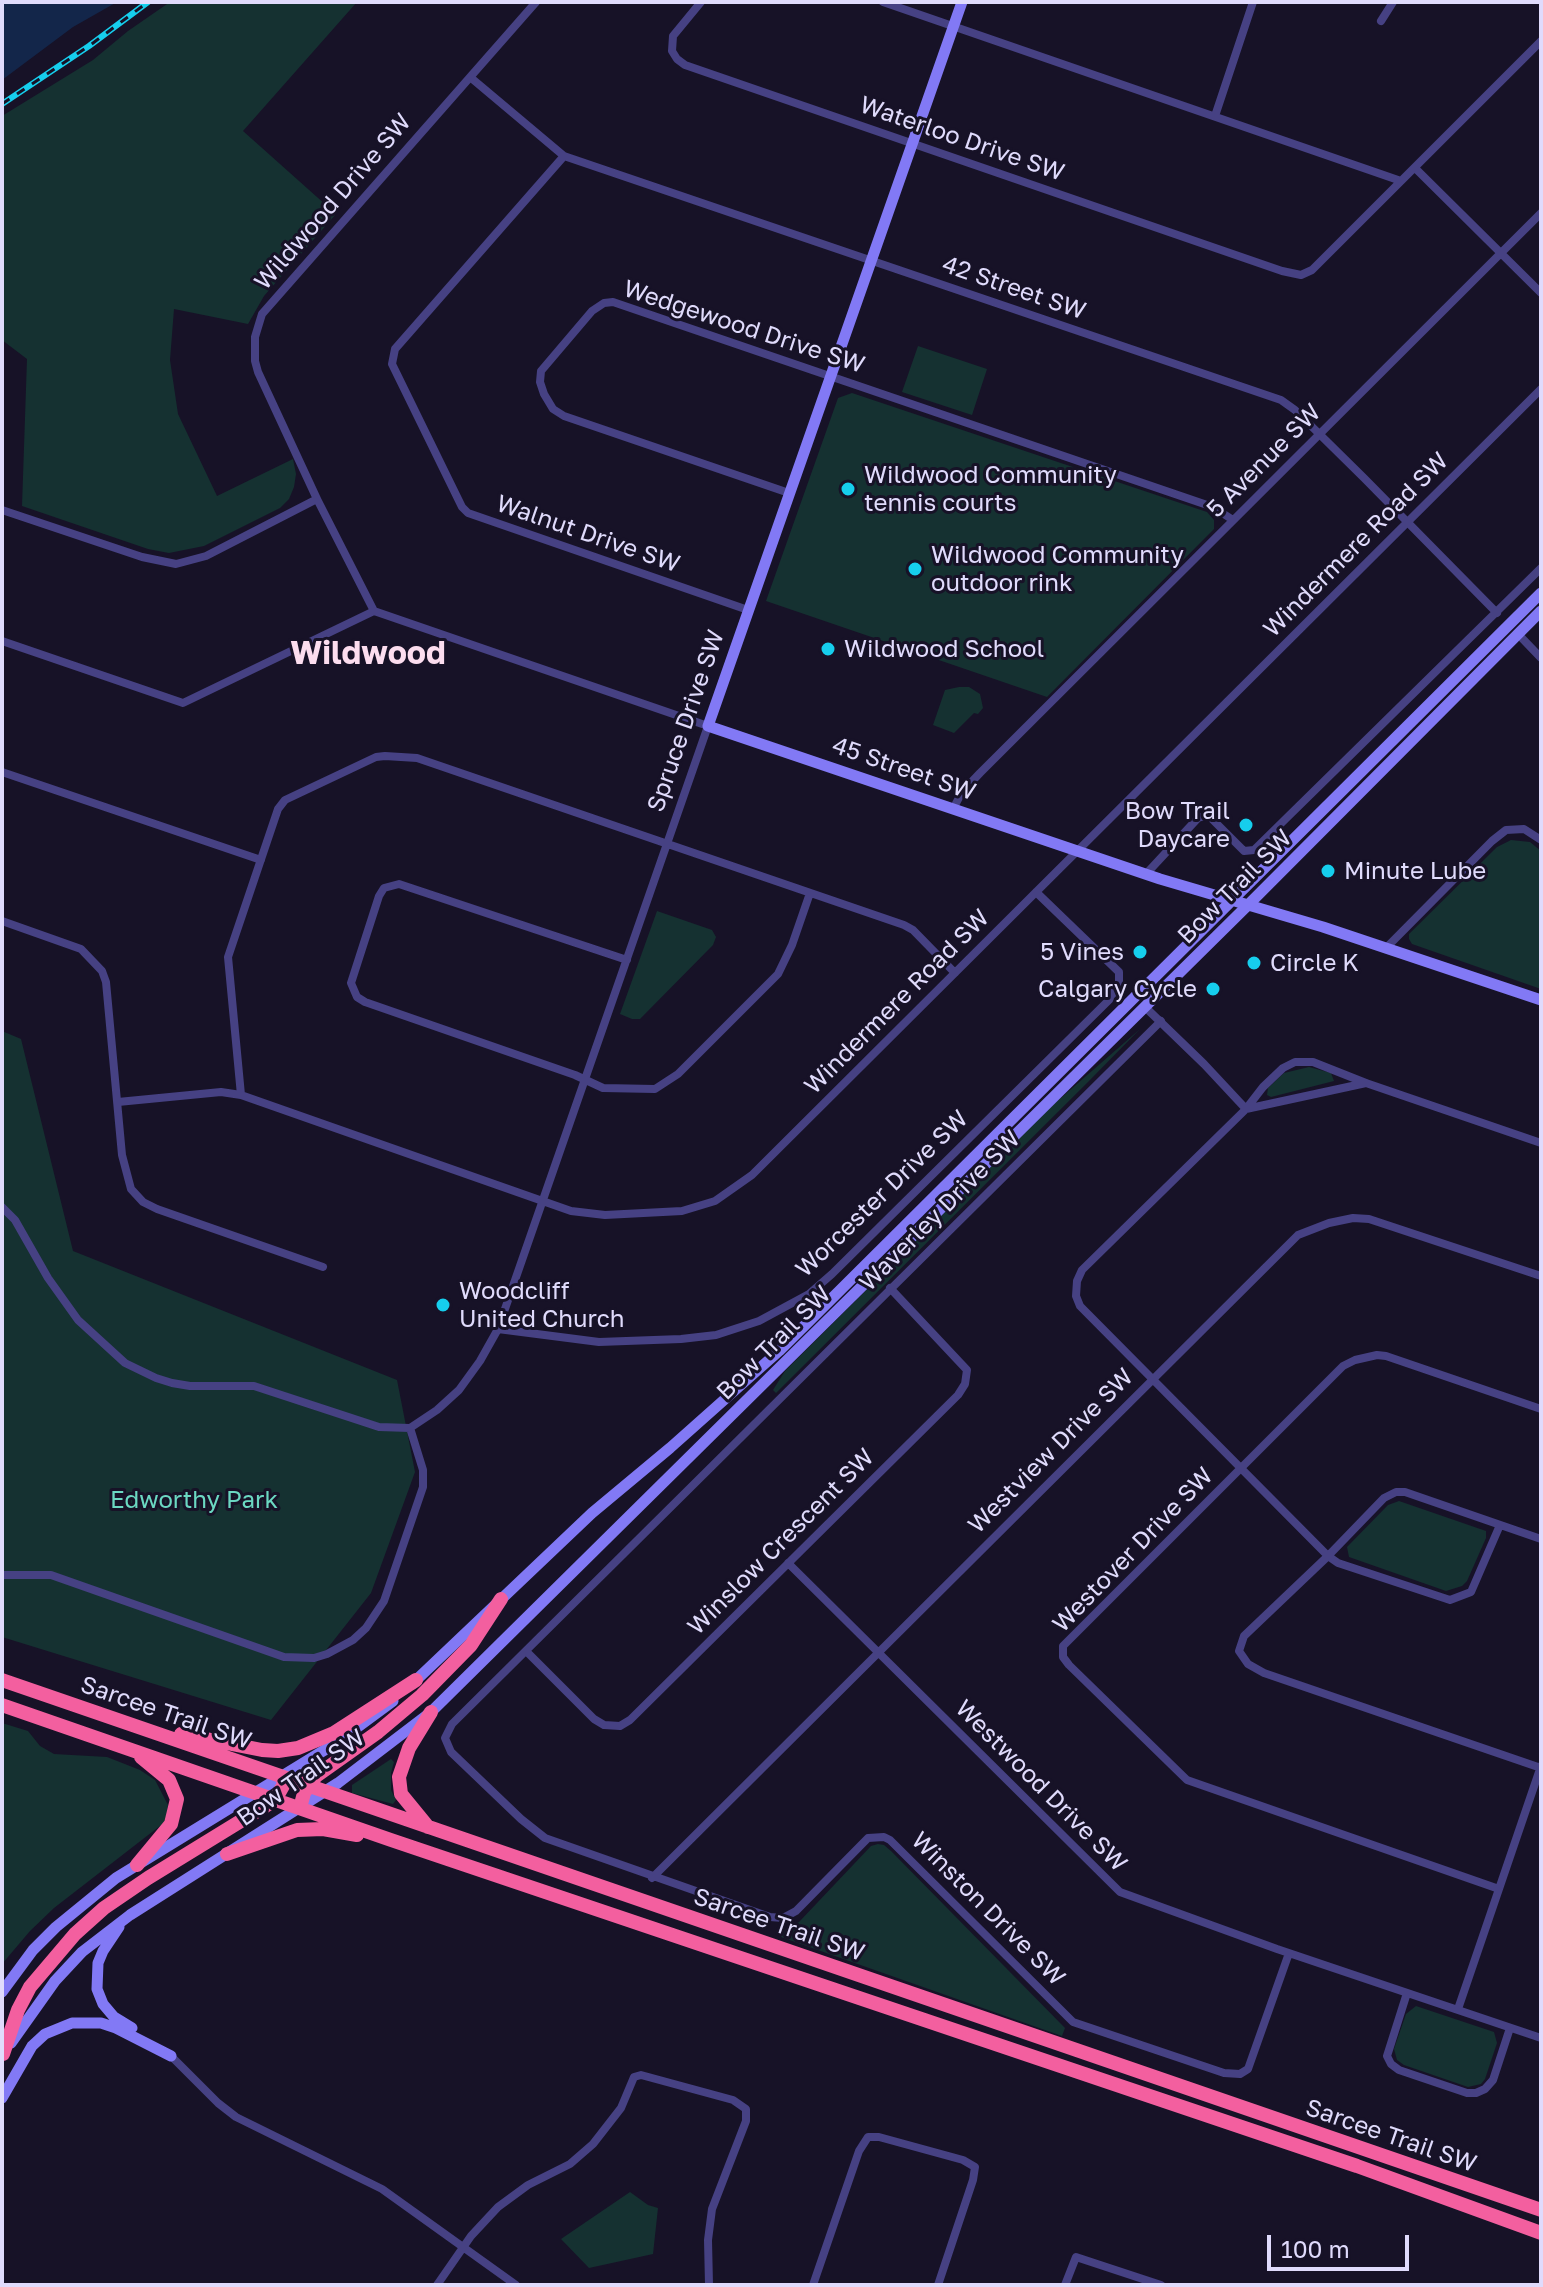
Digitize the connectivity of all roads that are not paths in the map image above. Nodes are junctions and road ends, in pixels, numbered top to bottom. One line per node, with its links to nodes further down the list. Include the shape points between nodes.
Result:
1 (536, 2): 10 (street, Wildwood Drive SW)
2 (701, 2): 12 (street, Waterloo Drive SW, via 673,36 672,51 680,62)
3 (883, 2): 8 (street)
4 (962, 2): 8 (main road, Spruce Drive SW)
5 (1253, 2): 11 (street)
6 (1393, 2): 7 (street)
7 (1381, 21)
8 (954, 26): 11 (street); 12 (main road, Spruce Drive SW)
9 (1541, 41): 14 (street)
10 (470, 77): 13 (street, 42 Street SW); 24 (street, Wildwood Drive SW, via 262,314 255,361)
11 (1215, 116): 15 (street)
12 (913, 143): 15 (street, Waterloo Drive SW, via 1301,275); 18 (main road, Spruce Drive SW)
13 (564, 156): 18 (street, 42 Street SW); 30 (street, Walnut Drive SW, via 395,349 392,364 468,513)
14 (1415, 168): 15 (street); 17 (street)
15 (1401, 181)
16 (1541, 213): 17 (street, 5 Avenue SW)
17 (1502, 252): 19 (street); 22 (street, 5 Avenue SW)
18 (872, 261): 20 (main road, Spruce Drive SW); 22 (street, 42 Street SW, via 1274,398)
19 (1541, 293)
20 (831, 376): 23 (main road, Spruce Drive SW); 23 (street, Wedgewood Drive SW, via 613,302 592,311 541,371 544,394 564,416); 26 (street, Wedgewood Drive SW, via 1213,507)
21 (1541, 389): 27 (street, Windermere Road SW)
22 (1319, 434): 26 (street, 5 Avenue SW); 27 (street, 42 Street SW)
23 (789, 493): 30 (main road, Spruce Drive SW)
24 (317, 499): 25 (street, via 206,556 176,564); 31 (street)
25 (2, 510)
26 (1233, 520): 39 (street, 5 Avenue SW, via 980,773)
27 (1407, 523): 33 (street, 42 Street SW); 42 (street, Windermere Road SW)
28 (1541, 568): 33 (street)
29 (1541, 593): 47 (main road, Bow Trail SW)
30 (748, 610): 37 (main road, Spruce Drive SW)
31 (374, 611): 35 (street, via 183,703); 37 (street, 45 Street SW)
32 (1541, 611): 34 (main road, Bow Trail SW)
33 (1497, 613): 44 (street, via 1254,850 1244,851 1208,815 1198,818)
34 (1518, 634): 36 (street); 48 (main road, Bow Trail SW)
35 (2, 641)
36 (1541, 658)
37 (708, 726): 39 (main road, 45 Street SW); 41 (street, Spruce Drive SW)
38 (2, 772): 43 (street)
39 (953, 809): 42 (main road, 45 Street SW)
40 (1541, 840): 50 (street, via 1524,829 1506,830)
41 (666, 845): 43 (street, via 417,758 393,755 376,757 285,800); 46 (street); 51 (street, Spruce Drive SW)
42 (1076, 851): 44 (main road, 45 Street SW); 45 (street, Windermere Road SW)
43 (261, 860): 58 (street, via 228,957)
44 (1146, 874): 47 (main road, 45 Street SW)
45 (1036, 892): 52 (street, Windermere Road SW); 67 (street, Worcester Drive SW, via 1119,972 1119,983 1109,1000 809,1294 759,1321 681,1339 599,1342)
46 (810, 893): 52 (street, via 904,925); 56 (street, via 778,974 678,1074 655,1089 643,1090 603,1088)
47 (1231, 900): 48 (main road, 45 Street SW); 71 (main road, Bow Trail SW, via 779,1351)
48 (1249, 904): 50 (main road, 45 Street SW); 54 (main road, Bow Trail SW)
49 (2, 921): 59 (street, via 81,949 102,971)
50 (1386, 948): 53 (main road, 45 Street SW)
51 (627, 960): 56 (street, Spruce Drive SW); 56 (street, via 406,885 390,885 379,896 351,977 357,997)
52 (955, 973): 62 (street, Windermere Road SW, via 726,1195 682,1211 605,1215)
53 (1541, 1000)
54 (1145, 1007): 55 (street); 72 (main road, Bow Trail SW)
55 (1161, 1021): 60 (street); 66 (street, Waverley Drive SW)
56 (585, 1079): 62 (street, Spruce Drive SW)
57 (1366, 1083): 60 (street); 60 (street, via 1313,1062 1295,1062); 61 (street)
58 (241, 1095): 59 (street, Windermere Road SW, via 221,1092); 62 (street, Windermere Road SW)
59 (118, 1102): 64 (street, via 127,1178 143,1202)
60 (1246, 1109): 68 (street, via 1082,1270 1077,1281 1080,1306)
61 (1541, 1143)
62 (542, 1201): 67 (street, Spruce Drive SW)
63 (2, 1207): 70 (street, via 78,1320 133,1367 190,1386 254,1386 379,1427)
64 (323, 1267)
65 (1541, 1276): 68 (street, Westview Drive SW, via 1369,1219 1315,1226 1291,1239)
66 (890, 1288): 77 (street, Winslow Crescent SW, via 962,1363 965,1384); 80 (street, Waverley Drive SW)
67 (498, 1329): 70 (street, Spruce Drive SW, via 459,1390)
68 (1152, 1379): 73 (street); 81 (street, Westview Drive SW)
69 (1541, 1409): 73 (street, Westover Drive SW, via 1386,1356 1367,1356 1343,1366)
70 (410, 1428): 78 (street, via 423,1487 384,1601 366,1628 327,1654 284,1657 51,1575)
71 (670, 1448): 72 (main road, via 680,1453); 79 (main road, Bow Trail SW)
72 (680, 1467): 85 (main road, Bow Trail SW)
73 (1241, 1468): 76 (street); 101 (street, Westover Drive SW, via 1074,1634 1063,1646 1063,1657 1187,1780)
74 (1500, 1525): 75 (street); 76 (street, via 1396,1492); 76 (street, via 1471,1592 1450,1600)
75 (1541, 1539)
76 (1328, 1556): 89 (street, via 1244,1636 1239,1651 1248,1664)
77 (788, 1563): 80 (street, Winslow Crescent SW, via 620,1726 594,1719); 81 (street, Westwood Drive SW)
78 (2, 1575)
79 (501, 1599): 83 (main road, Bow Trail SW); 91 (highway, via 471,1645 422,1695)
80 (526, 1651): 87 (street, Waverley Drive SW, via 452,1724)
81 (877, 1653): 100 (street, Westview Drive SW); 103 (street, Westwood Drive SW, via 1120,1892)
82 (2, 1680): 86 (highway, Sarcee Trail SW)
83 (416, 1680): 86 (highway, via 334,1733 278,1751); 90 (main road, Bow Trail SW, via 373,1718)
84 (2, 1705): 88 (highway, Sarcee Trail SW)
85 (431, 1712): 93 (main road, Bow Trail SW); 96 (highway, via 399,1777 401,1794)
86 (142, 1728): 90 (highway, Sarcee Trail SW)
87 (445, 1738): 100 (street, Winston Drive SW, via 451,1752 545,1838)
88 (131, 1749): 92 (highway, Sarcee Trail SW); 99 (highway, via 169,1780 177,1799 171,1824)
89 (1541, 1767): 101 (street)
90 (282, 1777): 91 (highway, Sarcee Trail SW); 92 (main road, Bow Trail SW); 94 (highway)
91 (308, 1786): 93 (highway, Sarcee Trail SW); 95 (highway)
92 (254, 1792): 94 (highway, Sarcee Trail SW); 99 (main road, Bow Trail SW)
93 (324, 1792): 95 (main road, Bow Trail SW); 96 (highway, Sarcee Trail SW)
94 (275, 1800): 95 (highway, Sarcee Trail SW); 109 (highway, via 148,1878 75,1934 30,1987)
95 (300, 1808): 97 (highway, Sarcee Trail SW); 98 (main road, Bow Trail SW)
96 (428, 1828): 112 (highway, Sarcee Trail SW)
97 (391, 1840): 98 (highway, via 297,1830); 113 (highway, Sarcee Trail SW)
98 (227, 1854): 102 (main road, Bow Trail SW)
99 (137, 1865): 104 (main road, Bow Trail SW, via 56,1927)
100 (652, 1878): 103 (street, Winston Drive SW, via 783,1918 868,1838 884,1837 1073,2022 1224,2073 1248,2069)
101 (1499, 1889): 106 (street)
102 (130, 1915): 109 (main road, Bow Trail SW, via 55,1981); 110 (main road, via 103,1951 97,1989 114,2017 154,2039)
103 (1289, 1953): 105 (street, Westwood Drive SW)
104 (2, 1992)
105 (1407, 1993): 106 (street, Westwood Drive SW); 107 (street, via 1387,2056 1399,2070 1476,2093 1493,2080)
106 (1458, 2009): 107 (street, Westwood Drive SW)
107 (1510, 2028): 108 (street, Westwood Drive SW)
108 (1541, 2038)
109 (3, 2055)
110 (171, 2056): 111 (main road, via 101,2023 72,2023 32,2046); 114 (street, via 236,2117 382,2189)
111 (2, 2098)
112 (1541, 2210)
113 (1541, 2233)
114 (464, 2247): 115 (street); 116 (street); 117 (street, via 510,2197 593,2144 621,2108 630,2082 641,2075 733,2100 746,2109 712,2209)
115 (437, 2285)
116 (516, 2285)
117 (709, 2285)
118 (813, 2285): 119 (street, via 868,2137 975,2167)
119 (938, 2285)
120 (1065, 2285): 121 (street, via 1076,2257)
121 (1161, 2285)

